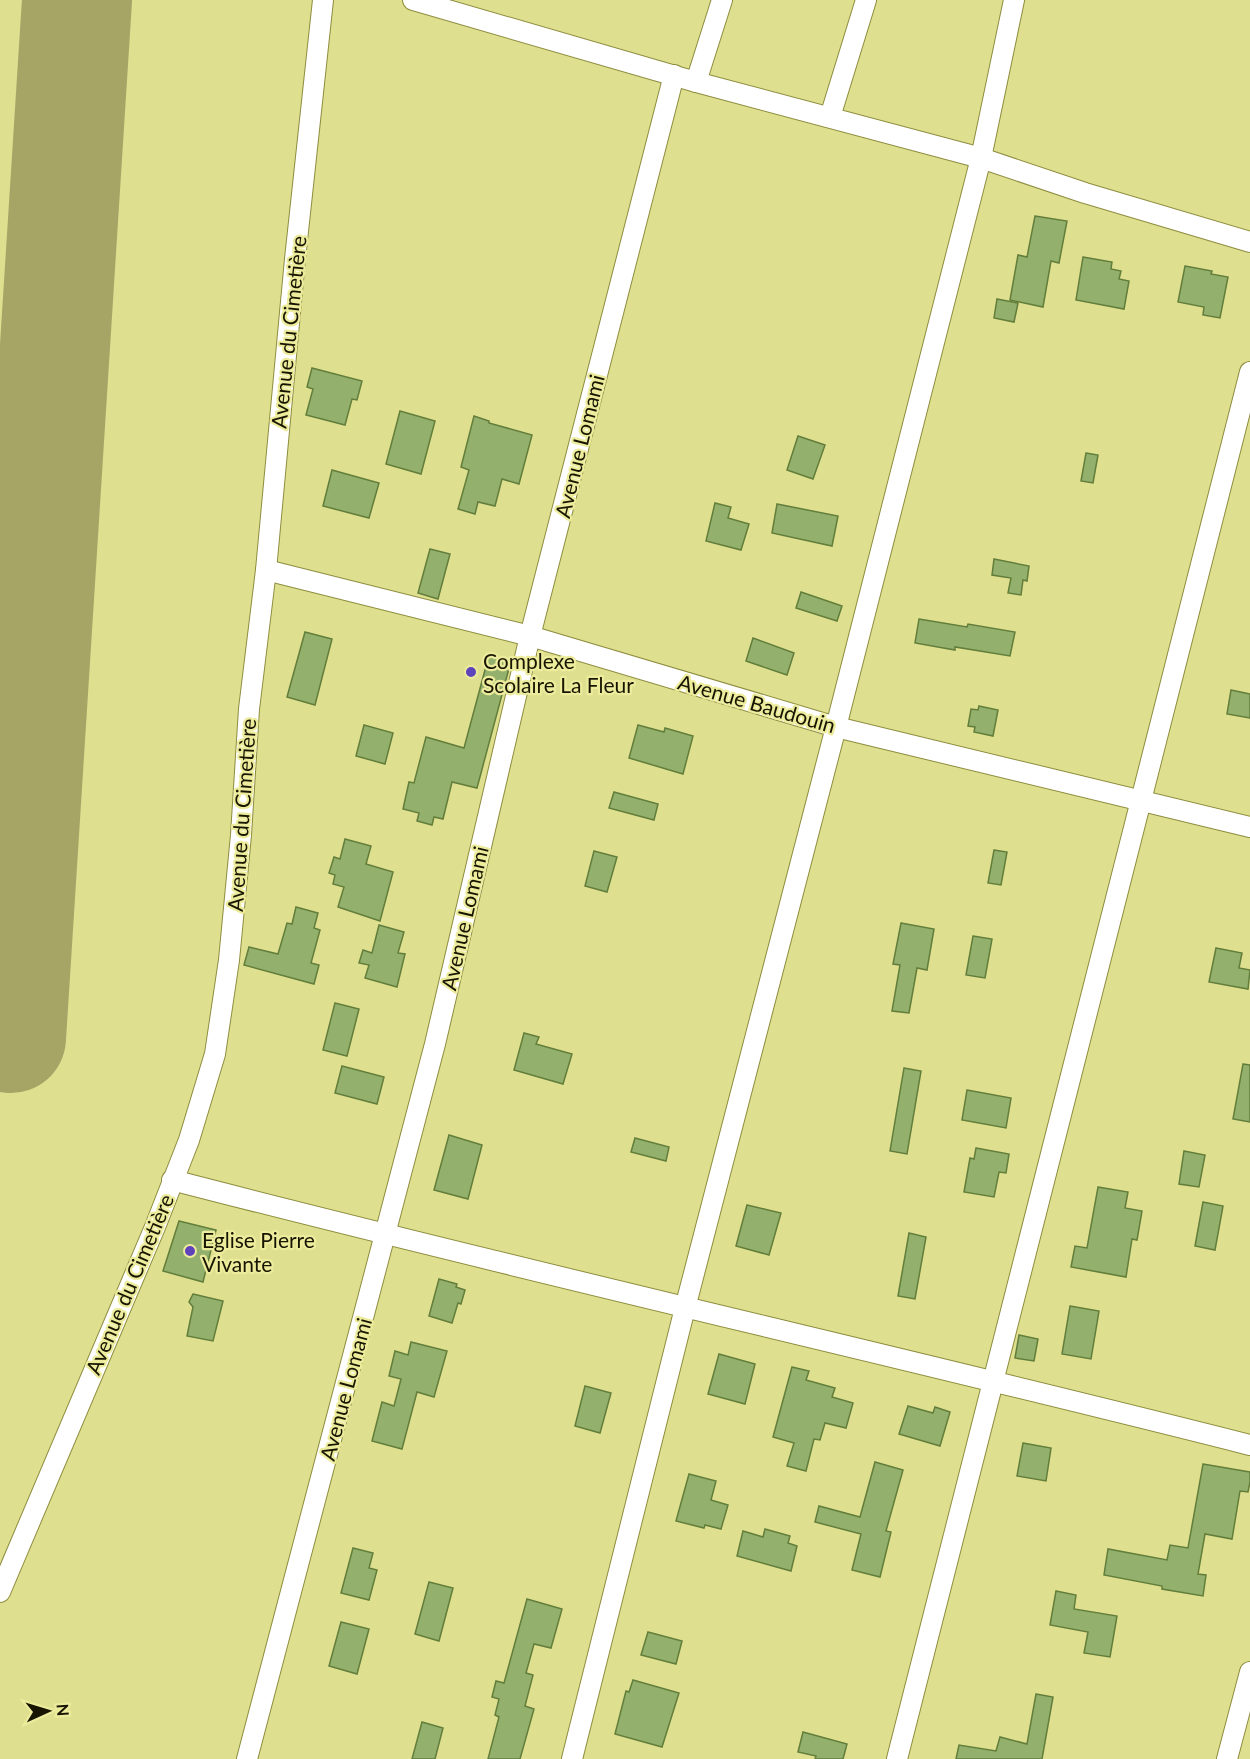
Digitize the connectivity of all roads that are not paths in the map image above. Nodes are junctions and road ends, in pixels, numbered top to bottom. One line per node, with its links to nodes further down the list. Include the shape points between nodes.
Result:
1 (323, 0): 13 (street, Avenue du Cimetière)
2 (413, 0): 6 (street)
3 (722, 0): 8 (street)
4 (866, 0): 9 (street)
5 (1014, 0): 10 (street)
6 (475, 9): 7 (street)
7 (674, 75): 8 (street); 14 (street, Avenue Lomami)
8 (696, 82): 9 (street)
9 (830, 117): 10 (street)
10 (981, 158): 11 (street); 15 (street)
11 (1250, 242)
12 (1250, 372): 16 (street)
13 (266, 570): 14 (street, Avenue Baudouin); 18 (street, Avenue du Cimetière, via 249,709 229,960 215,1054 189,1140)
14 (530, 636): 15 (street, Avenue Baudouin); 19 (street, Avenue Lomami)
15 (836, 727): 16 (street, Avenue Baudouin); 20 (street)
16 (1141, 801): 17 (street, Avenue Baudouin); 21 (street)
17 (1250, 828)
18 (172, 1180): 19 (street); 23 (street, Avenue du Cimetière)
19 (386, 1235): 20 (street); 25 (street, Avenue Lomami)
20 (685, 1308): 21 (street); 26 (street)
21 (993, 1380): 22 (street); 27 (street)
22 (1250, 1445)
23 (0, 1592)
24 (1250, 1672): 28 (street)
25 (247, 1759)
26 (572, 1759)
27 (897, 1759)
28 (1227, 1759)

